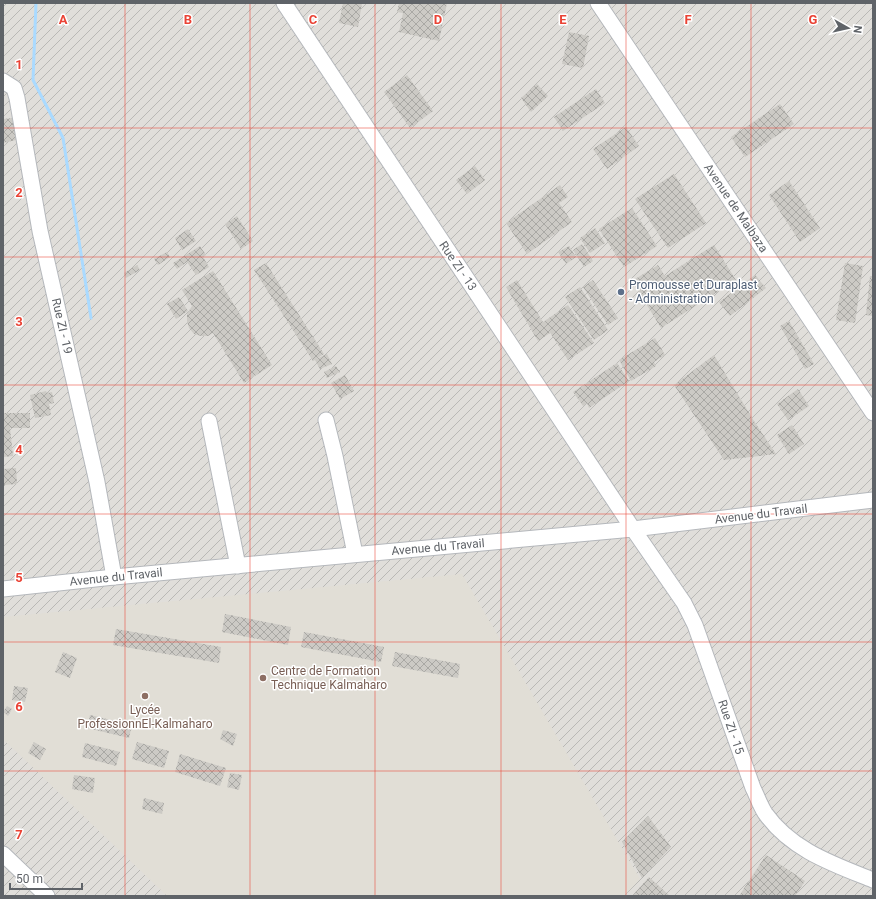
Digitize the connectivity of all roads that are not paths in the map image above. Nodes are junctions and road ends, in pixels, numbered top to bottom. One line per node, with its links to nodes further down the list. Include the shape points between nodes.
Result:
1 (284, 3): 8 (street, Rue ZI - 13)
2 (598, 3): 4 (street, Avenue de Malbaza)
3 (3, 81): 11 (street, Rue ZI - 19, via 14,88 17,98 40,231 97,482)
4 (873, 413)
5 (209, 420): 10 (street)
6 (326, 420): 9 (street)
7 (873, 500): 8 (street, Avenue du Travail)
8 (633, 529): 9 (street, Avenue du Travail); 14 (street, Rue ZI - 15, via 684,603 695,625 752,788 765,812 781,831 800,847 825,861)
9 (355, 554): 10 (street, Avenue du Travail)
10 (238, 566): 11 (street, Avenue du Travail)
11 (114, 577): 12 (street, Avenue du Travail)
12 (3, 589)
13 (3, 854): 15 (street)
14 (873, 880)
15 (47, 896)

